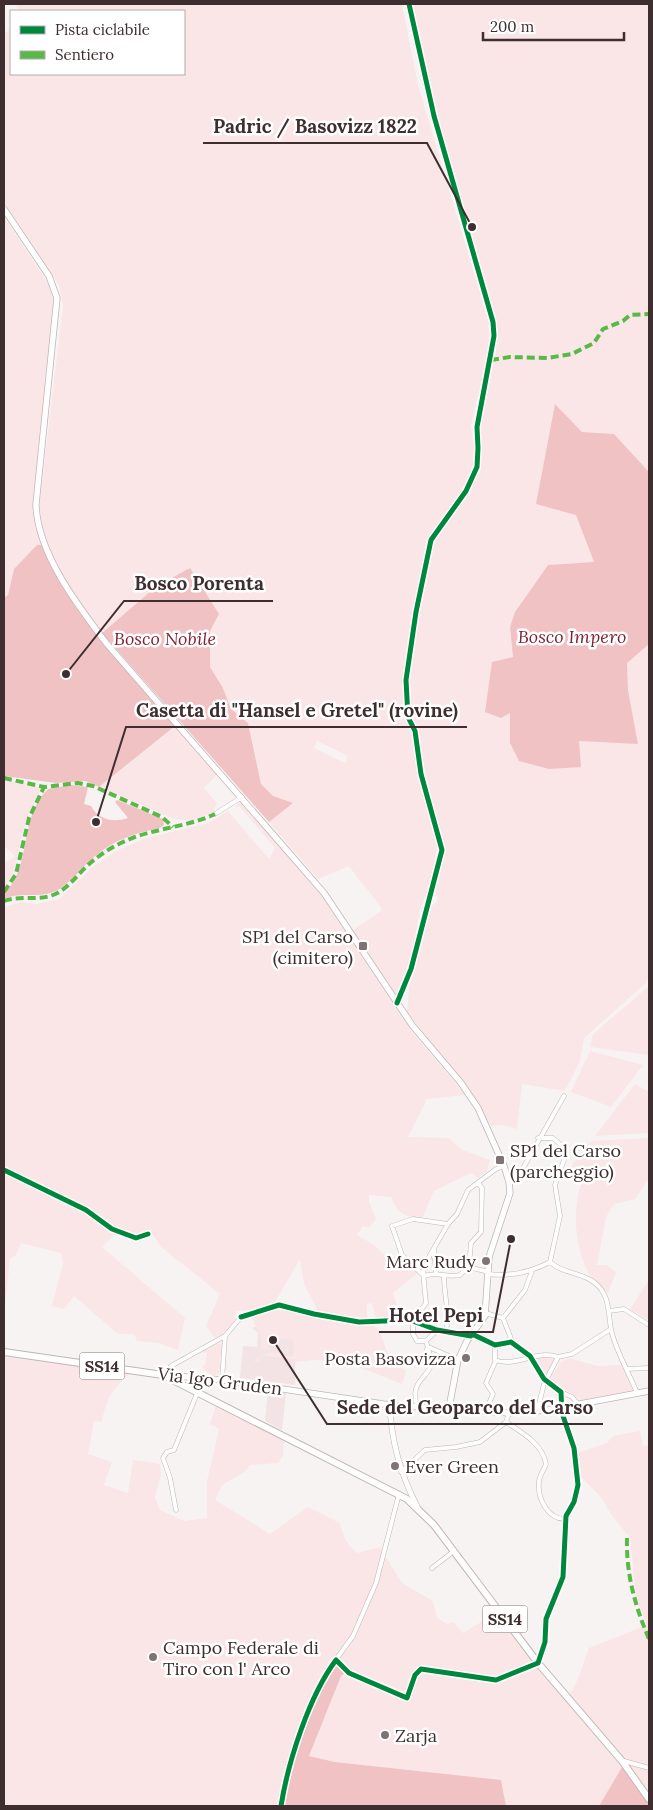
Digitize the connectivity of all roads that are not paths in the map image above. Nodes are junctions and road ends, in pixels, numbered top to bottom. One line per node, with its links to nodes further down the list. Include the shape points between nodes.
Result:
1 (409, 4): 5 (street, via 434,116 493,322 494,336 477,427 476,467 466,491 431,540 406,680 408,717 415,731 421,774 442,850 411,969)
2 (4, 209): 3 (main road, via 49,276 57,298 36,504 43,542 71,592 107,644)
3 (242, 797): 4 (street); 5 (main road, via 324,893)
4 (215, 814)
5 (397, 1003): 8 (main road, via 478,1108)
6 (564, 1096): 7 (street)
7 (538, 1138): 9 (street, via 518,1177); 13 (street, via 553,1138 562,1146 564,1154 555,1185 560,1216)
8 (504, 1166): 9 (main road); 10 (street)
9 (509, 1182): 17 (main road, via 510,1193 490,1252)
10 (478, 1183): 11 (street, via 464,1194 457,1214); 14 (street, via 482,1188 481,1232 471,1243)
11 (448, 1224): 12 (street); 18 (street, via 409,1219 392,1226 402,1255)
12 (434, 1250): 16 (street); 18 (street, via 427,1261)
13 (550, 1262): 15 (street); 20 (street, via 560,1270 595,1283 606,1298)
14 (468, 1267): 17 (street); 19 (street, via 460,1275)
15 (532, 1271): 17 (street, via 501,1276); 22 (street, via 526,1290)
16 (436, 1272): 18 (street); 19 (street)
17 (488, 1273): 21 (main road)
18 (424, 1276): 23 (street, via 426,1303)
19 (444, 1276): 27 (street)
20 (610, 1311): 24 (street, via 624,1309); 25 (street)
21 (486, 1313): 22 (street); 28 (main road)
22 (503, 1318): 31 (street)
23 (413, 1321): 26 (street); 29 (street, via 360,1322 279,1305 241,1316); 30 (street, via 414,1339)
24 (649, 1325)
25 (611, 1329): 36 (street, via 572,1354); 40 (street)
26 (437, 1330): 27 (street); 30 (street)
27 (446, 1332): 28 (street)
28 (472, 1335): 32 (street); 37 (main road)
29 (225, 1336): 41 (street, via 171,1366); 42 (street)
30 (426, 1341): 33 (street)
31 (511, 1342): 32 (street); 35 (street)
32 (495, 1345): 38 (street)
33 (427, 1349): 37 (street); 50 (street, via 432,1363 419,1380 414,1395)
34 (4, 1352): 41 (main road, Via Igo Gruden / SS14)
35 (530, 1356): 36 (street); 38 (street, via 515,1362); 43 (street)
36 (558, 1357): 43 (street)
37 (458, 1360): 51 (main road)
38 (496, 1360): 53 (street, via 486,1383 493,1394)
39 (649, 1368): 40 (street)
40 (627, 1369): 47 (street)
41 (163, 1375): 42 (main road, Via Igo Gruden); 45 (main road, SS14)
42 (222, 1380): 49 (main road, Via Igo Gruden)
43 (546, 1381): 46 (street); 54 (street)
44 (649, 1390): 47 (main road, Via Igo Gruden)
45 (198, 1391): 59 (main road, SS14); 61 (street, via 174,1450 163,1458)
46 (561, 1392): 48 (street); 52 (street)
47 (637, 1393): 48 (main road, Via Igo Gruden)
48 (578, 1404): 52 (main road, Via Igo Gruden)
49 (390, 1405): 50 (main road, Via Igo Gruden); 57 (street, via 390,1422)
50 (416, 1406): 51 (main road, Via Igo Gruden)
51 (449, 1408): 53 (main road, Via Igo Gruden)
52 (561, 1408): 54 (main road, Via Igo Gruden); 62 (street, via 572,1436 578,1478 574,1502)
53 (485, 1412): 55 (main road, Via Igo Gruden)
54 (537, 1412): 55 (main road, Via Igo Gruden)
55 (509, 1414): 56 (street)
56 (506, 1422): 57 (street, via 480,1442 422,1451); 62 (street, via 532,1440 541,1451 546,1464 539,1482 540,1498 552,1514)
57 (401, 1472): 58 (street)
58 (405, 1484): 59 (street); 60 (street)
59 (399, 1494): 60 (main road, SS14); 69 (street, via 376,1583 357,1628 323,1678 314,1699 286,1776)
60 (417, 1506): 63 (main road, SS14)
61 (176, 1510)
62 (566, 1520): 65 (street, via 563,1576 546,1619)
63 (454, 1551): 64 (street); 65 (main road, SS14)
64 (432, 1568)
65 (538, 1664): 66 (main road, SS14)
66 (622, 1761): 67 (street); 68 (main road, SS14)
67 (649, 1768)
68 (649, 1799)
69 (281, 1806)

